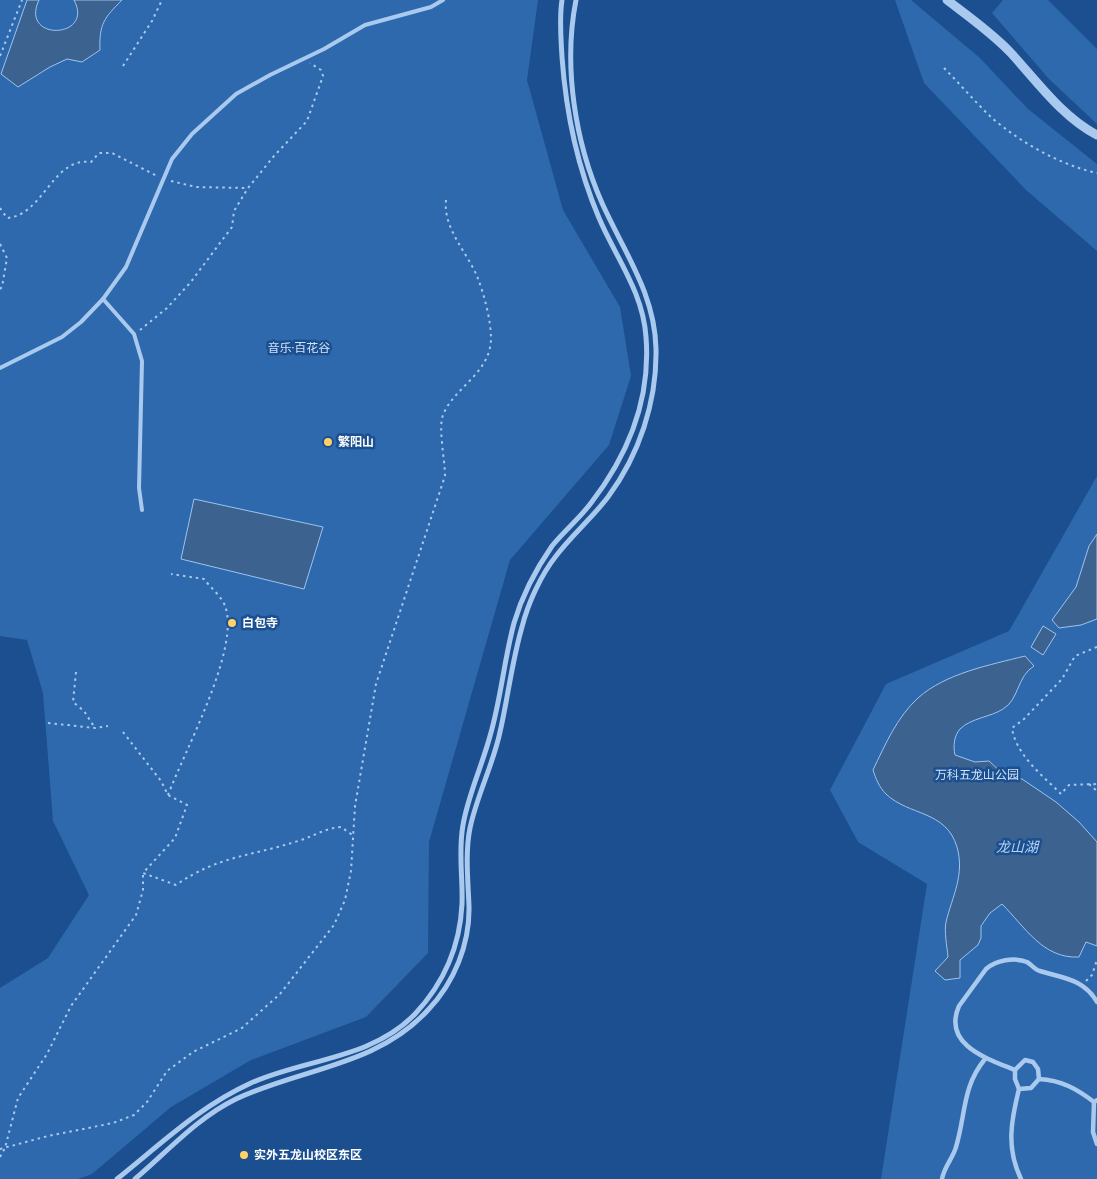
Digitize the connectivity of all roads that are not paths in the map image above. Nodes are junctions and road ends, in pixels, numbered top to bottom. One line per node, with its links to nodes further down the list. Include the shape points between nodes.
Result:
1 (443, 0): 6 (lane, via 431,7 365,25 236,94 192,134 172,159 126,266)
2 (562, 0): 16 (street, via 563,76 571,128 595,208 642,310 646,336 644,394 624,454 589,506 542,562 528,586 515,621 491,735 463,823 460,841 462,904 449,963 423,1005 393,1032 352,1052 264,1078 229,1094 189,1119)
3 (576, 0): 17 (street, via 571,50 578,123 596,188 646,290 655,329 656,370 648,414 628,466 607,498 554,558 522,624 500,733 470,830 469,922 460,958 440,997 394,1041 361,1056 233,1101 174,1142)
4 (947, 0): 5 (street, via 1008,50 1044,90 1086,129)
5 (1097, 135)
6 (103, 299): 7 (lane, via 62,337); 8 (lane, via 134,334 142,362)
7 (0, 368)
8 (142, 510)
9 (1097, 1002): 10 (street, via 1083,984 1071,978 1037,971 1028,962 1006,960 991,964 959,1006 955,1020 955,1027 968,1048)
10 (985, 1060): 11 (street); 18 (street, via 968,1086 955,1150)
11 (1015, 1070): 12 (street, via 1025,1060 1033,1062); 13 (street)
12 (1039, 1079): 13 (street, via 1031,1088); 14 (street, via 1054,1079)
13 (1019, 1088): 19 (street, via 1010,1129 1011,1148)
14 (1096, 1101): 15 (street, via 1093,1132)
15 (1097, 1144)
16 (117, 1179)
17 (135, 1179)
18 (942, 1179)
19 (1022, 1179)

